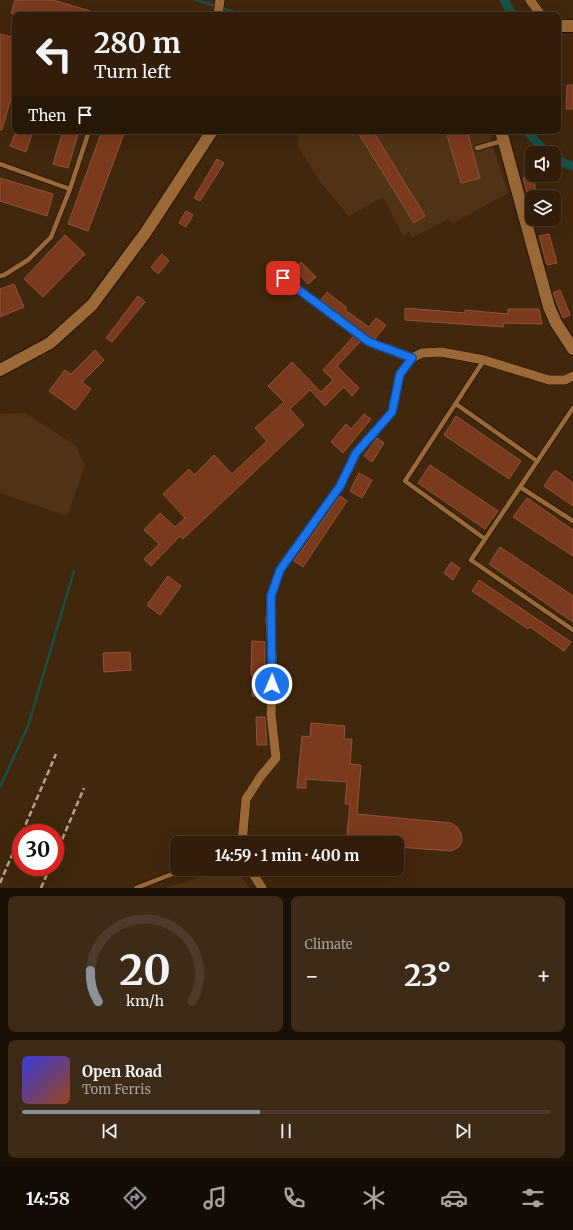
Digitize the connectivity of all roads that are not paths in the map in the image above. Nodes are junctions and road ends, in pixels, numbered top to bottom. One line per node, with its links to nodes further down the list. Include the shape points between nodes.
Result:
1 (530, 0): 2 (street)
2 (538, 12)
3 (561, 26): 4 (main road)
4 (573, 26)
5 (88, 134): 10 (lane)
6 (210, 134): 16 (main road, via 146,232 92,305 50,343)
7 (503, 136): 8 (lane); 13 (main road, via 549,307)
8 (478, 148)
9 (0, 164): 10 (lane)
10 (70, 189): 11 (lane, via 50,237 28,260)
11 (0, 276)
12 (283, 278): 14 (lane, via 369,342)
13 (573, 349)
14 (412, 358): 15 (street, via 422,353 441,352); 25 (street, via 400,374 392,412 356,453 340,486 280,570 271,596 272,714 276,758 246,800)
15 (484, 360): 17 (street, via 549,380 565,380); 18 (lane)
16 (0, 370)
17 (573, 376)
18 (456, 404): 20 (lane); 23 (lane, via 405,481)
19 (573, 408): 20 (lane)
20 (537, 461): 21 (lane)
21 (520, 487): 22 (lane); 23 (lane)
22 (573, 521)
23 (485, 539): 24 (lane, via 471,560)
24 (573, 630)
25 (243, 836)
26 (170, 875): 28 (lane)
27 (254, 876): 29 (street)
28 (136, 888)
29 (262, 888)

